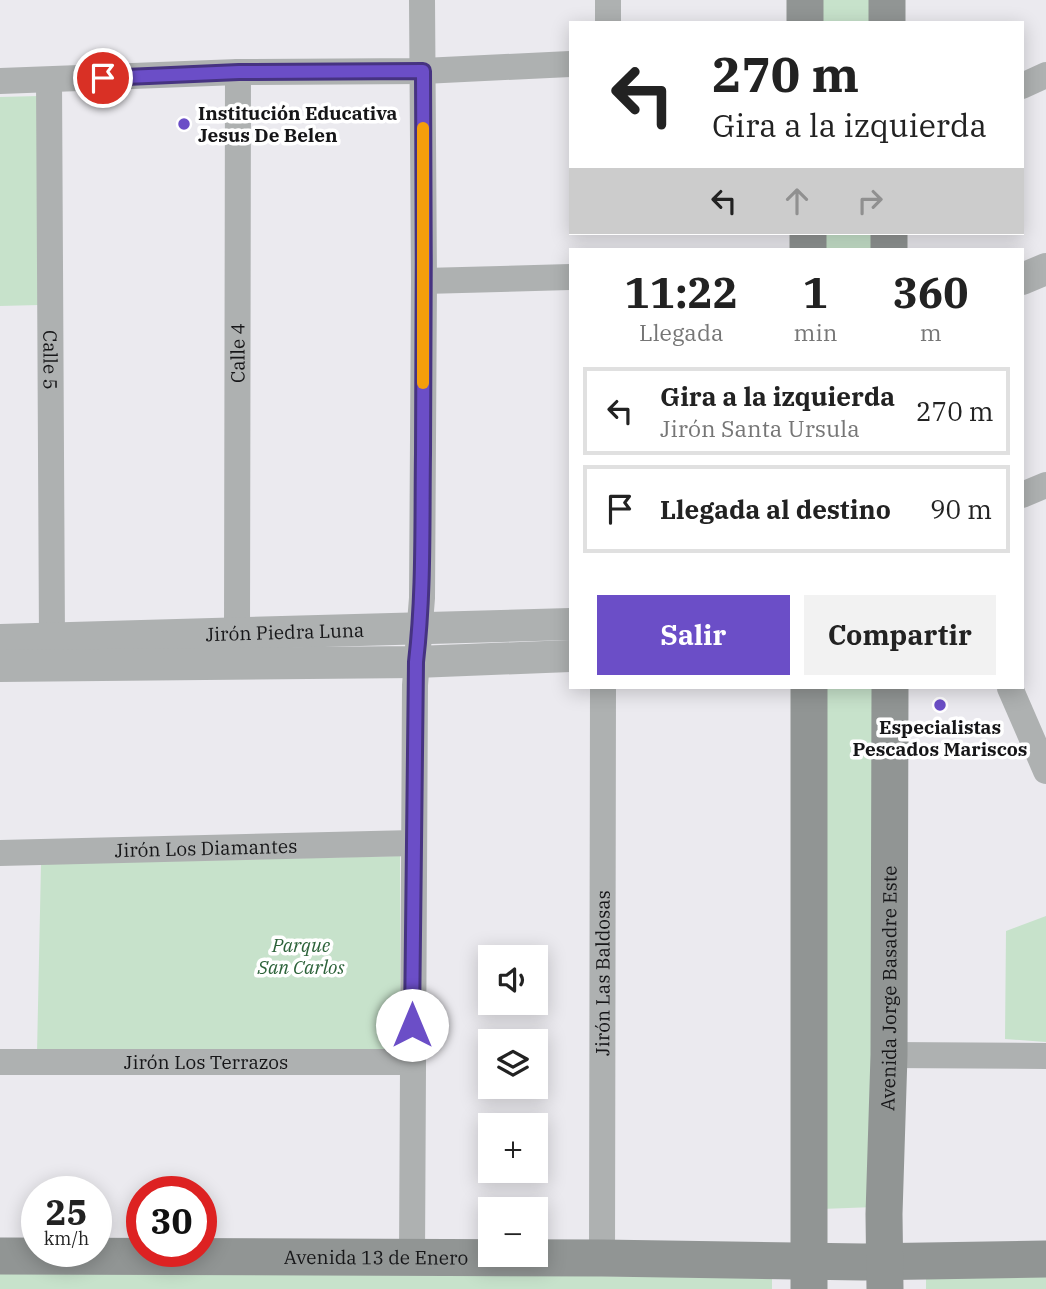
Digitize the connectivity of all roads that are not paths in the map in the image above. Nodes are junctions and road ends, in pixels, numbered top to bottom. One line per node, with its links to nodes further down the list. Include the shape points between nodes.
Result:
1 (422, 0): 9 (street)
2 (608, 0): 5 (street)
3 (805, 0): 6 (main road)
4 (887, 0): 7 (main road)
5 (608, 21)
6 (805, 21)
7 (887, 21)
8 (569, 64): 9 (street)
9 (423, 71): 10 (street); 18 (street)
10 (239, 72): 13 (street); 23 (street, Calle 4)
11 (1046, 75): 14 (street)
12 (0, 80): 13 (street)
13 (49, 80): 24 (street, Calle 5)
14 (1024, 85)
15 (1046, 270): 17 (street)
16 (569, 276): 18 (street)
17 (1024, 278)
18 (424, 281): 22 (street)
19 (1046, 485): 20 (street)
20 (1024, 494)
21 (569, 624): 22 (street, Jirón Piedra Luna)
22 (420, 629): 23 (street, Jirón Piedra Luna); 27 (street)
23 (237, 635): 24 (street, Jirón Piedra Luna)
24 (52, 639): 25 (street, Jirón Piedra Luna)
25 (0, 640)
26 (569, 656): 27 (street, Jirón Piedra Luna)
27 (416, 662): 28 (street, Jirón Piedra Luna); 34 (street)
28 (0, 666)
29 (603, 689): 42 (street, Jirón Las Baldosas)
30 (809, 689): 44 (main road)
31 (890, 689): 36 (main road, Avenida Jorge Basadre Este)
32 (1010, 689): 33 (street)
33 (1046, 771)
34 (414, 843): 35 (street, Jirón Los Diamantes); 39 (street)
35 (0, 853)
36 (890, 1055): 37 (street); 45 (main road, Avenida Jorge Basadre Este)
37 (1046, 1056)
38 (0, 1062): 39 (street, Jirón Los Terrazos)
39 (412, 1062): 41 (street)
40 (0, 1256): 41 (main road, Avenida 13 de Enero)
41 (412, 1258): 42 (main road, Avenida 13 de Enero)
42 (602, 1258): 44 (main road, Avenida 13 de Enero)
43 (1046, 1259): 45 (main road, Avenida 13 de Enero)
44 (809, 1275): 45 (main road, Avenida 13 de Enero)
45 (885, 1275)

